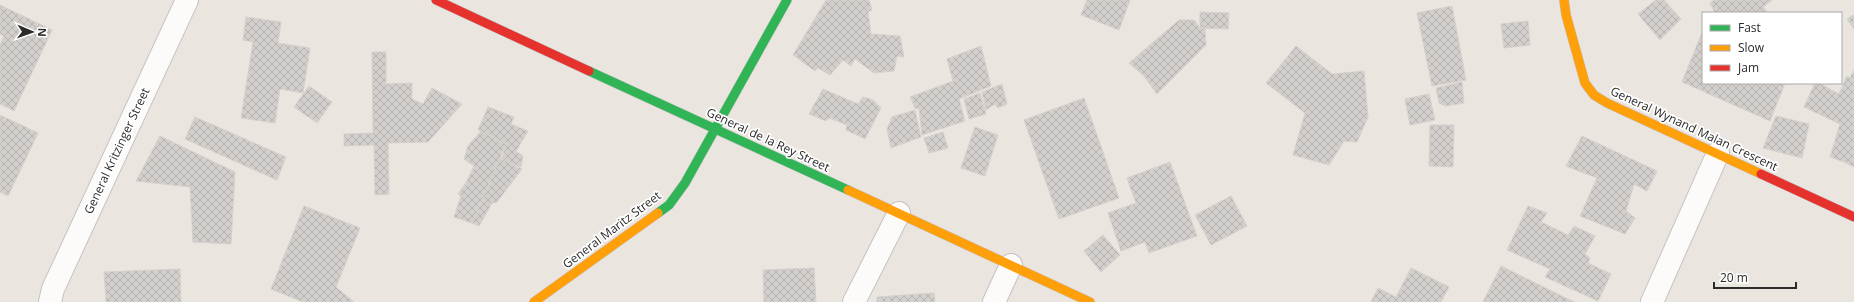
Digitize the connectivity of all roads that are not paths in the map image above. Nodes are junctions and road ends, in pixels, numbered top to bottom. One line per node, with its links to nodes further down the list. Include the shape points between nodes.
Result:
1 (187, 0): 10 (street, General Kritzinger Street, via 53,290)
2 (436, 0): 5 (street, General de la Rey Street)
3 (787, 0): 5 (street, General Maritz Street)
4 (1564, 0): 6 (street, General Wynand Malan Crescent, via 1585,83 1594,95)
5 (716, 129): 7 (street, General de la Rey Street); 11 (street, General Maritz Street, via 685,183 669,204)
6 (1718, 153): 8 (street, General Wynand Malan Crescent); 15 (street)
7 (899, 213): 9 (street, General de la Rey Street); 12 (street)
8 (1854, 217)
9 (1011, 265): 13 (street); 14 (street, General de la Rey Street)
10 (50, 302)
11 (534, 302)
12 (854, 302)
13 (994, 302)
14 (1090, 302)
15 (1652, 302)

